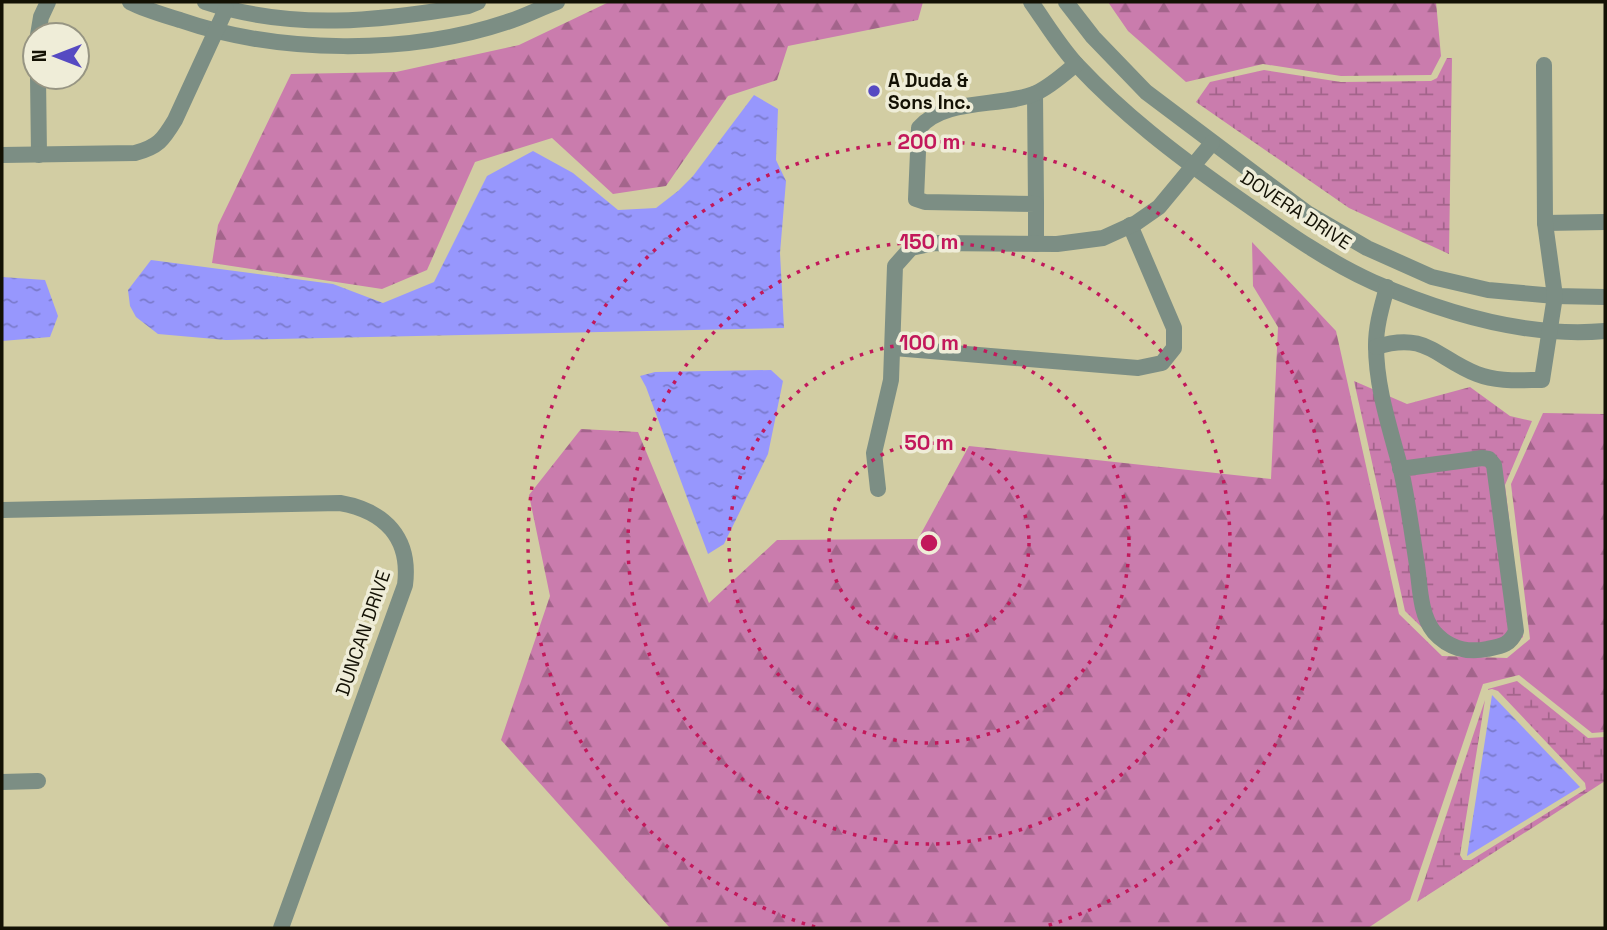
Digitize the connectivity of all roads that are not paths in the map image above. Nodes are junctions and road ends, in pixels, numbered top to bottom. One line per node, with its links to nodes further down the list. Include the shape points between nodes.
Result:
1 (48, 2): 9 (street)
2 (130, 2): 10 (street)
3 (205, 2): 8 (street)
4 (478, 2): 8 (street, via 397,18 341,22 273,18)
5 (557, 2): 10 (street, via 507,22 443,38 369,46 298,45)
6 (1031, 2): 11 (street, DOVERA DRIVE)
7 (1066, 2): 15 (street, DOVERA DRIVE, via 1146,92)
8 (226, 9): 10 (street)
9 (40, 21)
10 (215, 32): 17 (street, via 165,138 152,149)
11 (1076, 64): 14 (street); 18 (street, DOVERA DRIVE, via 1124,112)
12 (1544, 65): 21 (street)
13 (38, 91): 17 (street)
14 (1035, 94): 19 (street); 19 (street, via 943,111 926,119 919,128 916,199)
15 (1212, 143): 18 (street); 25 (street, DOVERA DRIVE, via 1307,213 1367,248 1432,277 1488,290)
16 (2, 155): 17 (street)
17 (39, 155)
18 (1193, 166): 22 (street, via 1159,207); 24 (street, DOVERA DRIVE, via 1292,236)
19 (1037, 204): 23 (street)
20 (1605, 222): 21 (street)
21 (1545, 223): 25 (street)
22 (1130, 225): 23 (street, via 1103,238); 30 (street, via 1174,328 1174,348 1162,363 1138,368)
23 (1036, 244): 30 (street, via 934,243 911,248 895,266)
24 (1387, 287): 27 (street, DOVERA DRIVE, via 1506,325); 29 (street)
25 (1555, 296): 26 (street, DOVERA DRIVE); 27 (street)
26 (1605, 297)
27 (1549, 330): 28 (street, DOVERA DRIVE); 29 (street, via 1542,380 1475,374 1419,344)
28 (1605, 331)
29 (1376, 347): 31 (street, via 1378,381)
30 (894, 348): 32 (street, via 874,453)
31 (1400, 469): 31 (street, via 1424,613 1433,631 1461,650 1506,645 1516,631 1494,465 1482,458)
32 (878, 489)
33 (2, 510): 36 (street, DUNCAN DRIVE, via 340,503 376,514 397,537 405,553 405,584)
34 (38, 781): 35 (street)
35 (2, 782)
36 (281, 928)

